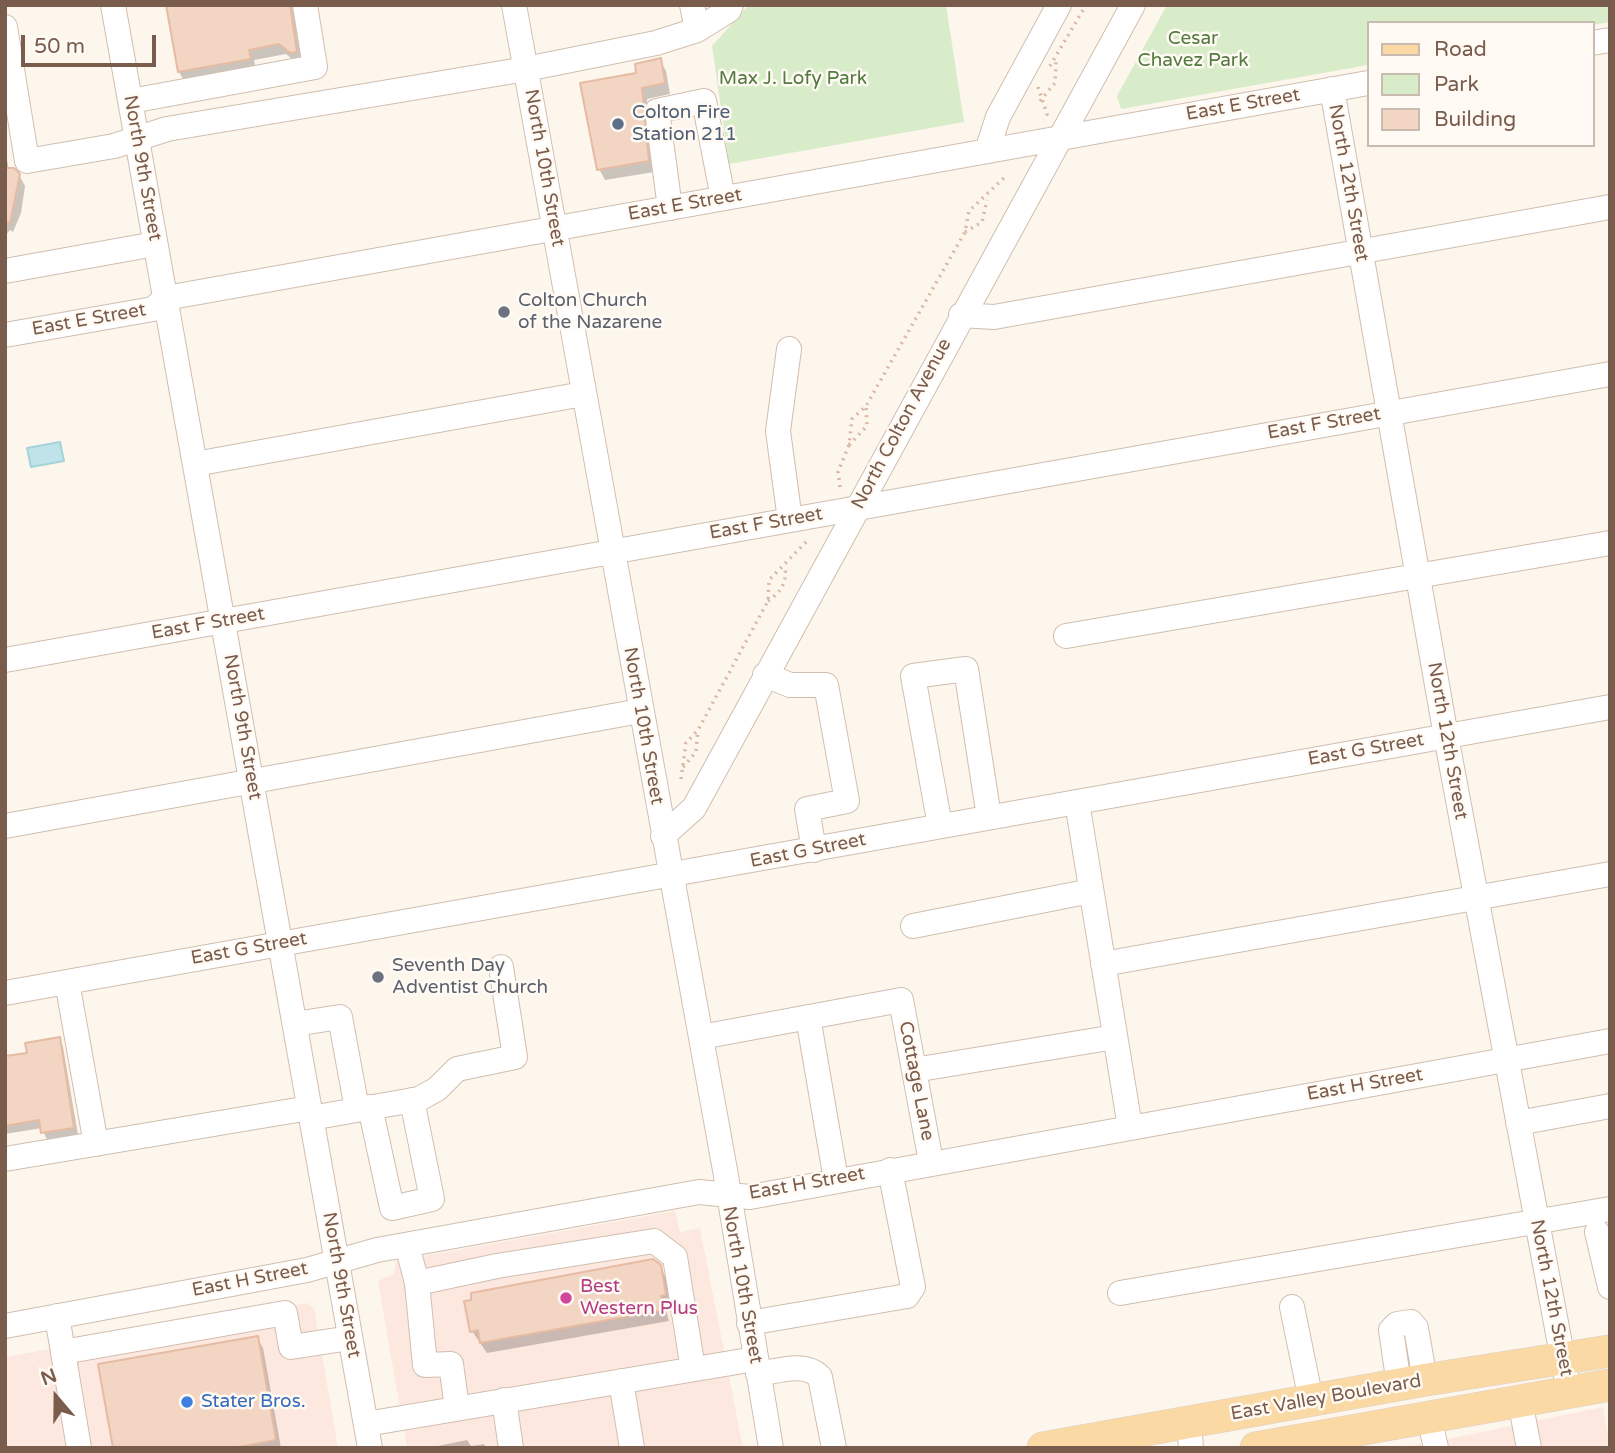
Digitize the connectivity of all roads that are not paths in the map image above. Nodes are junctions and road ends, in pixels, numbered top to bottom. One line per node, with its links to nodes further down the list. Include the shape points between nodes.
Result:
1 (113, 5): 13 (street, North 9th Street)
2 (304, 5): 13 (street, via 315,67)
3 (514, 5): 10 (street, North 10th Street)
4 (692, 5): 9 (street)
5 (731, 5): 9 (street)
6 (1059, 5): 17 (street, via 998,117)
7 (1133, 5): 14 (street, North Colton Avenue)
8 (5, 27): 15 (street)
9 (697, 30): 10 (street, via 656,43)
10 (526, 69): 16 (street); 21 (street, North 10th Street)
11 (1366, 82): 12 (street, East E Street)
12 (1332, 89): 14 (street, East E Street); 23 (street, North 12th Street)
13 (131, 101): 16 (street, North 9th Street)
14 (1052, 129): 17 (street, East E Street); 26 (street, North Colton Avenue)
15 (14, 134): 16 (street, via 27,161 114,146)
16 (137, 137): 22 (street, North 9th Street)
17 (987, 151): 18 (street, East E Street)
18 (723, 198): 20 (street, East E Street); 20 (street, via 704,101 656,111)
19 (1610, 207): 23 (street)
20 (670, 208): 21 (street, East E Street)
21 (555, 228): 25 (street, East E Street); 30 (street, North 10th Street)
22 (155, 244): 24 (street); 25 (street, North 9th Street)
23 (1361, 252): 26 (street, via 994,317); 31 (street, North 12th Street)
24 (5, 271)
25 (166, 298): 27 (street, East E Street, via 153,309); 32 (street, North 9th Street)
26 (961, 315): 33 (street, North Colton Avenue)
27 (5, 335)
28 (789, 349): 34 (street, via 778,431)
29 (1610, 374): 31 (street, East F Street)
30 (583, 394): 32 (street); 36 (street, North 10th Street)
31 (1389, 413): 33 (street, East F Street); 37 (street, North 12th Street)
32 (195, 464): 38 (street, North 9th Street)
33 (857, 508): 34 (street, East F Street); 41 (street, North Colton Avenue)
34 (790, 520): 36 (street, East F Street)
35 (1610, 543): 37 (street)
36 (612, 550): 38 (street, East F Street); 43 (street, North 10th Street)
37 (1418, 576): 39 (street); 44 (street, North 12th Street)
38 (223, 622): 40 (street, East F Street); 45 (street, North 9th Street)
39 (1066, 636)
40 (5, 660)
41 (765, 675): 50 (street, North Colton Avenue, via 694,808); 51 (street, via 790,685 826,685 847,801 807,809)
42 (1610, 707): 44 (street, East G Street)
43 (640, 711): 45 (street); 50 (street, North 10th Street)
44 (1446, 736): 46 (street, East G Street); 55 (street, North 12th Street)
45 (251, 780): 48 (street); 57 (street, North 9th Street)
46 (1077, 802): 47 (street, East G Street); 54 (street)
47 (989, 817): 49 (street, East G Street); 49 (street, via 966,669 913,676)
48 (5, 826)
49 (940, 826): 51 (street, East G Street)
50 (663, 836): 53 (street, North 10th Street)
51 (814, 850): 53 (street, East G Street)
52 (1610, 874): 55 (street)
53 (670, 877): 57 (street, East G Street); 64 (street, North 10th Street)
54 (1091, 891): 56 (street); 58 (street)
55 (1476, 899): 58 (street); 67 (street, North 12th Street)
56 (913, 926)
57 (280, 943): 60 (street, East G Street); 63 (street, North 9th Street)
58 (1103, 964): 65 (street)
59 (501, 967): 69 (street, via 515,1057 457,1069 437,1089)
60 (67, 982): 61 (street, East G Street); 75 (street)
61 (5, 993)
62 (808, 1017): 64 (street); 68 (street, Cottage Lane, via 901,1000); 79 (street)
63 (295, 1024): 71 (street, via 340,1017); 72 (street, North 9th Street)
64 (701, 1037): 80 (street, North 10th Street)
65 (1115, 1037): 68 (street); 74 (street)
66 (1610, 1041): 67 (street, East H Street)
67 (1505, 1059): 73 (street, North 12th Street); 74 (street, East H Street)
68 (914, 1070): 77 (street, Cottage Lane)
69 (412, 1100): 71 (street); 81 (street, via 432,1199)
70 (1610, 1106): 73 (street)
71 (363, 1108): 72 (street); 81 (street, via 392,1208)
72 (310, 1113): 75 (street); 86 (street, North 9th Street)
73 (1518, 1123): 83 (street, North 12th Street)
74 (1130, 1127): 77 (street, East H Street)
75 (96, 1144): 76 (street)
76 (5, 1159)
77 (931, 1162): 78 (street, East H Street)
78 (890, 1170): 79 (street, East H Street); 92 (street, via 913,1287 908,1296)
79 (835, 1180): 80 (street, East H Street, via 750,1197)
80 (727, 1195): 85 (street, East H Street, via 699,1192); 92 (street, North 10th Street)
81 (415, 1203): 85 (street)
82 (1610, 1209): 83 (street)
83 (1537, 1222): 89 (street); 97 (street, North 12th Street)
84 (1597, 1233): 88 (street)
85 (415, 1243): 86 (street, East H Street); 87 (street)
86 (337, 1261): 91 (street, East H Street); 94 (street, North 9th Street)
87 (417, 1283): 99 (street, via 654,1241 675,1257); 106 (street, via 425,1365 451,1364)
88 (1610, 1287)
89 (1120, 1293)
90 (1292, 1307): 103 (street)
91 (57, 1315): 93 (street, East H Street); 96 (street)
92 (749, 1323): 98 (street, North 10th Street)
93 (5, 1326)
94 (350, 1338): 96 (street, via 291,1347 285,1313); 109 (street, North 9th Street)
95 (1610, 1351): 97 (main road, East Valley Boulevard)
96 (63, 1352): 111 (street)
97 (1563, 1359): 102 (street, North 12th Street); 103 (main road, East Valley Boulevard)
98 (756, 1366): 99 (street); 114 (street, North 10th Street); 115 (street, via 813,1369 820,1377)
99 (693, 1369): 100 (street)
100 (621, 1381): 104 (street); 113 (street)
101 (1610, 1385): 102 (main road, East Valley Boulevard)
102 (1569, 1392): 105 (main road, East Valley Boulevard)
103 (1311, 1400): 108 (main road, East Valley Boulevard)
104 (504, 1401): 106 (street); 112 (street)
105 (1520, 1401): 107 (main road, East Valley Boulevard); 119 (street)
106 (457, 1408): 109 (street)
107 (1429, 1417): 110 (main road, East Valley Boulevard); 118 (street)
108 (1190, 1435): 116 (main road, East Valley Boulevard)
109 (368, 1436)
110 (1355, 1439): 117 (main road, East Valley Boulevard)
111 (79, 1448)
112 (511, 1448)
113 (632, 1448)
114 (771, 1448)
115 (834, 1448)
116 (1043, 1448)
117 (1256, 1448)
118 (1436, 1448)
119 (1528, 1448)

